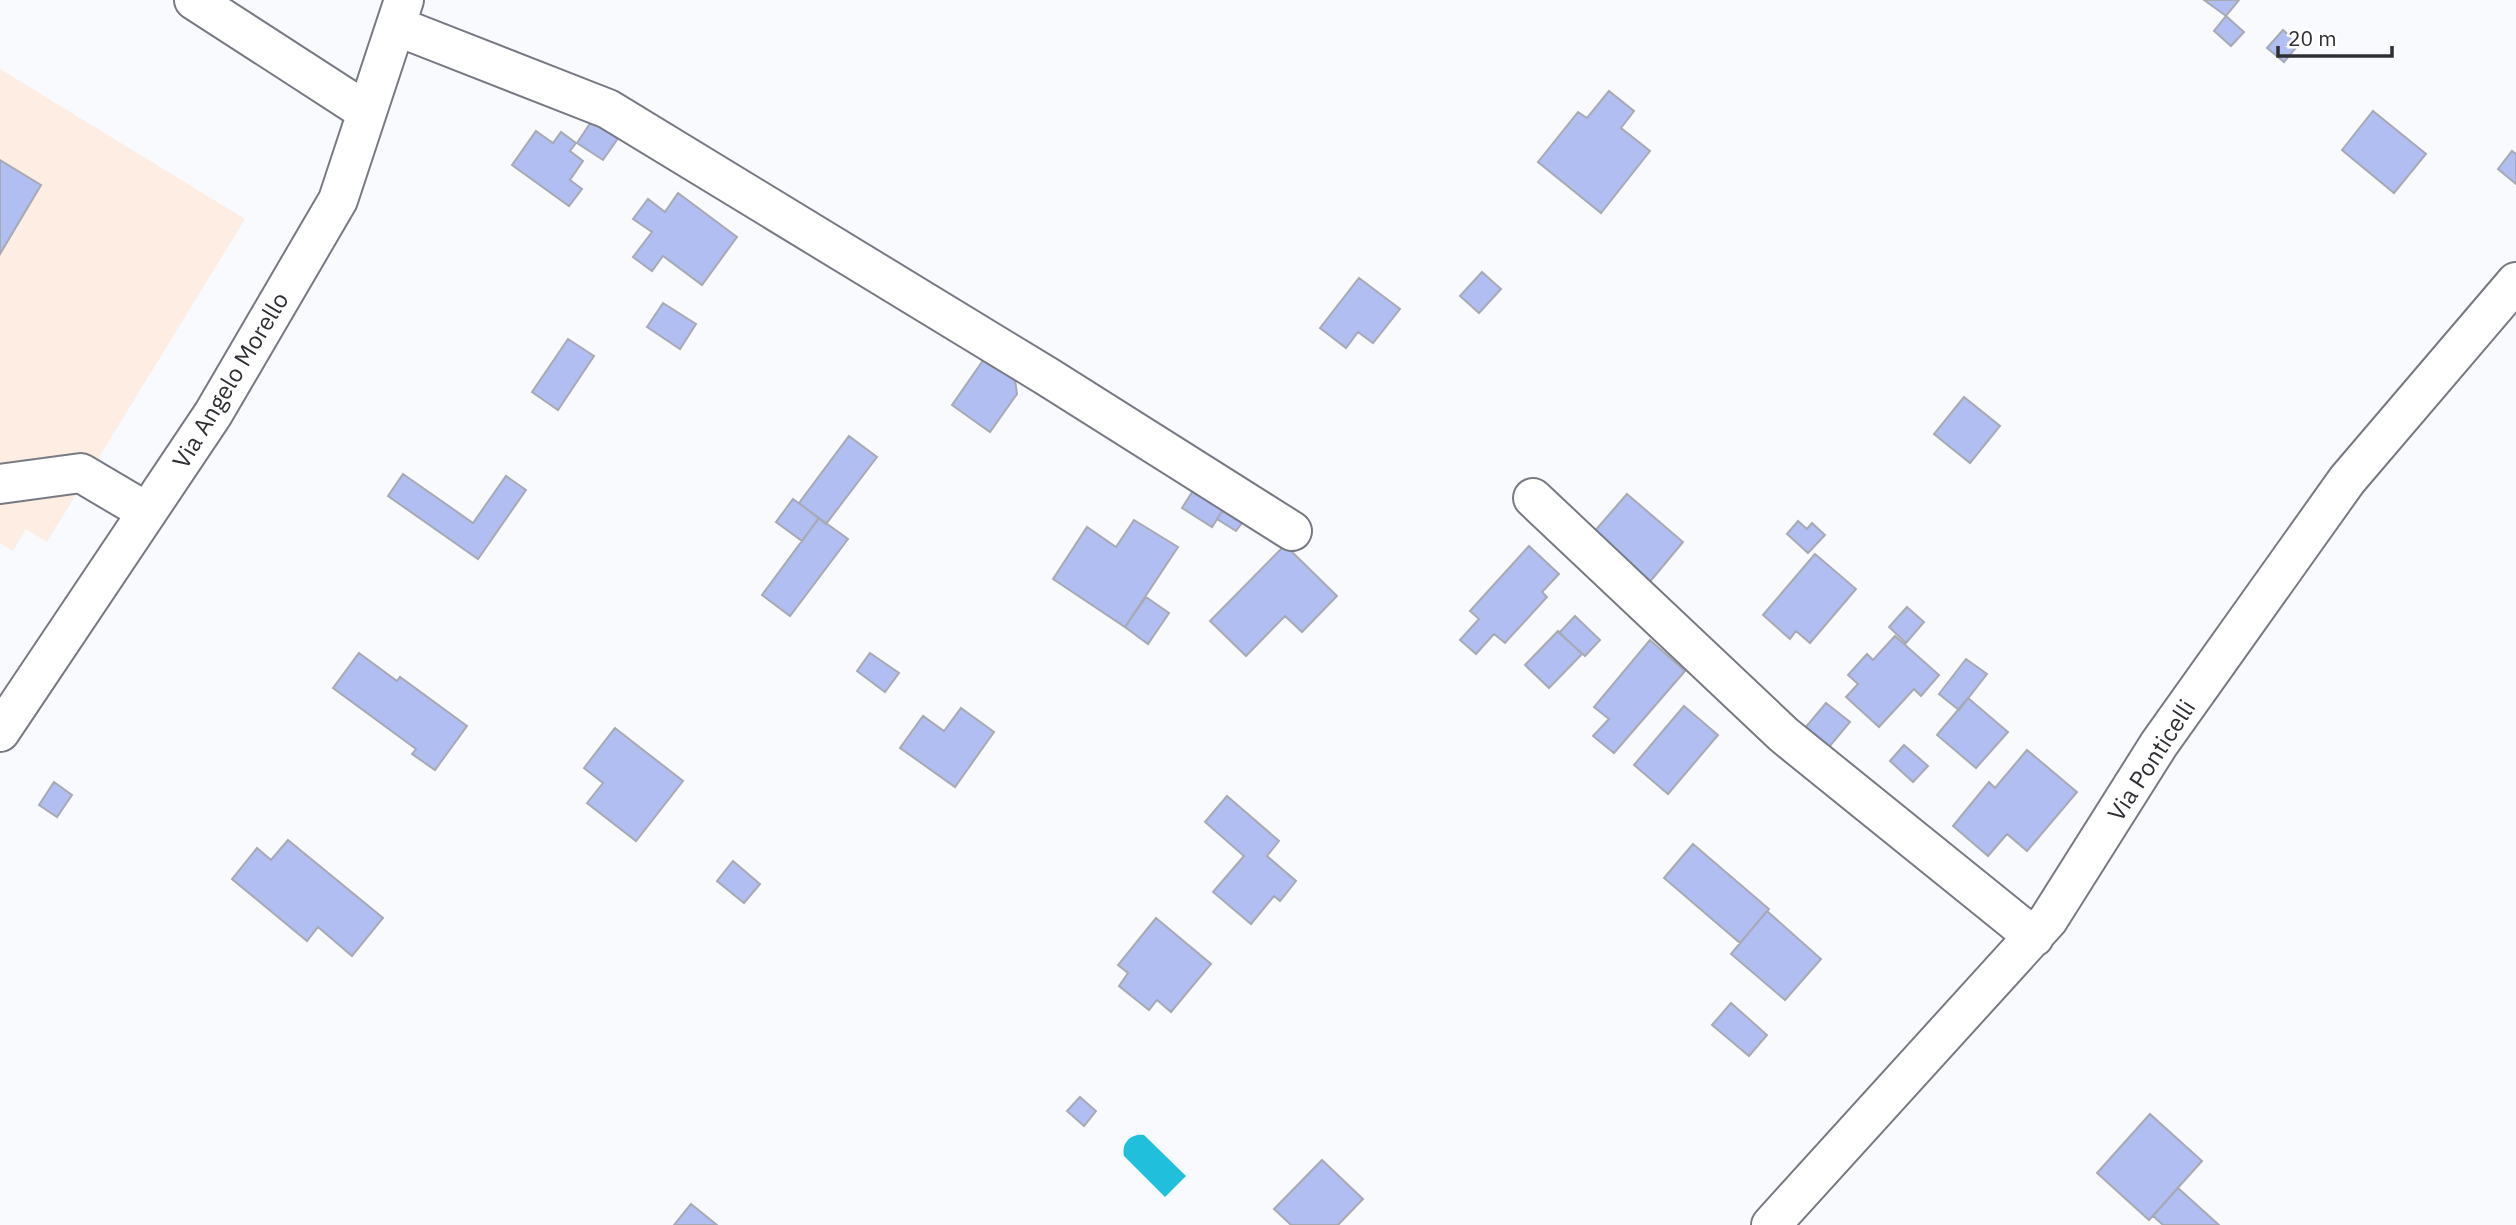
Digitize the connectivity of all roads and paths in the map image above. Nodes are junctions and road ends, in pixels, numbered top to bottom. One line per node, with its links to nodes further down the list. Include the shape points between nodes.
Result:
1 (194, 0): 3 (street)
2 (400, 13): 3 (street, Via Angelo Morello); 8 (street, via 608,109 1040,371)
3 (367, 112): 7 (street, Via Angelo Morello, via 338,200 213,414)
4 (2516, 282): 10 (street, Via Ponticelli, via 2347,480 2159,744)
5 (0, 484): 7 (street, via 81,472)
6 (1533, 498): 10 (street, via 1784,735)
7 (147, 512): 9 (street, Via Angelo Morello)
8 (1292, 531)
9 (0, 732)
10 (2034, 937): 11 (street, Via Ponticelli)
11 (1771, 1225)

